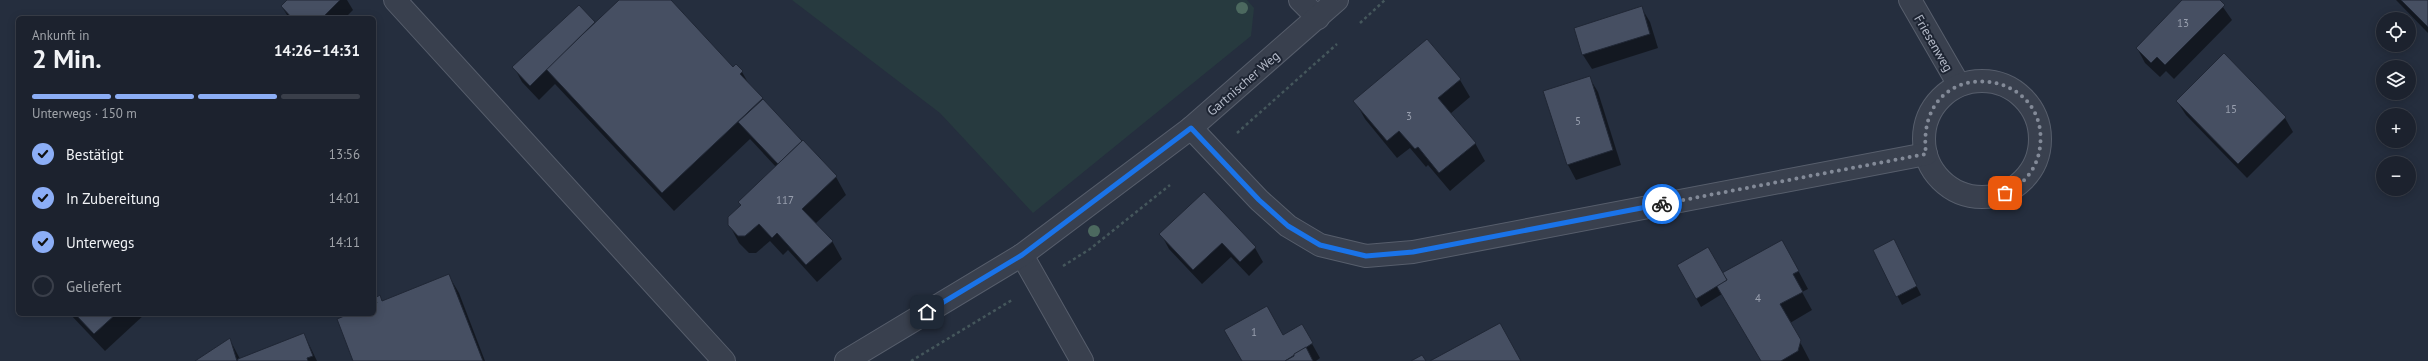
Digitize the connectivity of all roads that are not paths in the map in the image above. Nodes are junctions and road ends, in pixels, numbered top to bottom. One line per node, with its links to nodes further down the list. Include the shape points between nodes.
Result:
1 (394, 0): 10 (street)
2 (1300, 0): 5 (street)
3 (1337, 0): 5 (street, Gartnischer Weg)
4 (1910, 0): 6 (street, Friesenweg)
5 (1318, 18): 7 (street, Gartnischer Weg)
6 (1959, 86): 8 (street, Friesenweg, via 1945,94 1934,106 1926,122); 8 (street, Friesenweg, via 1979,81 1998,83 2017,92 2030,106 2039,123 2041,142 2037,161 2027,177 2013,189 1996,196 1978,198 1961,193 1945,184 1933,171)
7 (1191, 128): 8 (street, via 1259,200 1288,226 1320,245 1366,256 1413,252); 9 (street, Gartnischer Weg)
8 (1926, 154)
9 (1022, 255): 11 (street, Gartnischer Weg); 12 (street)
10 (724, 361)
11 (846, 361)
12 (1082, 361)

